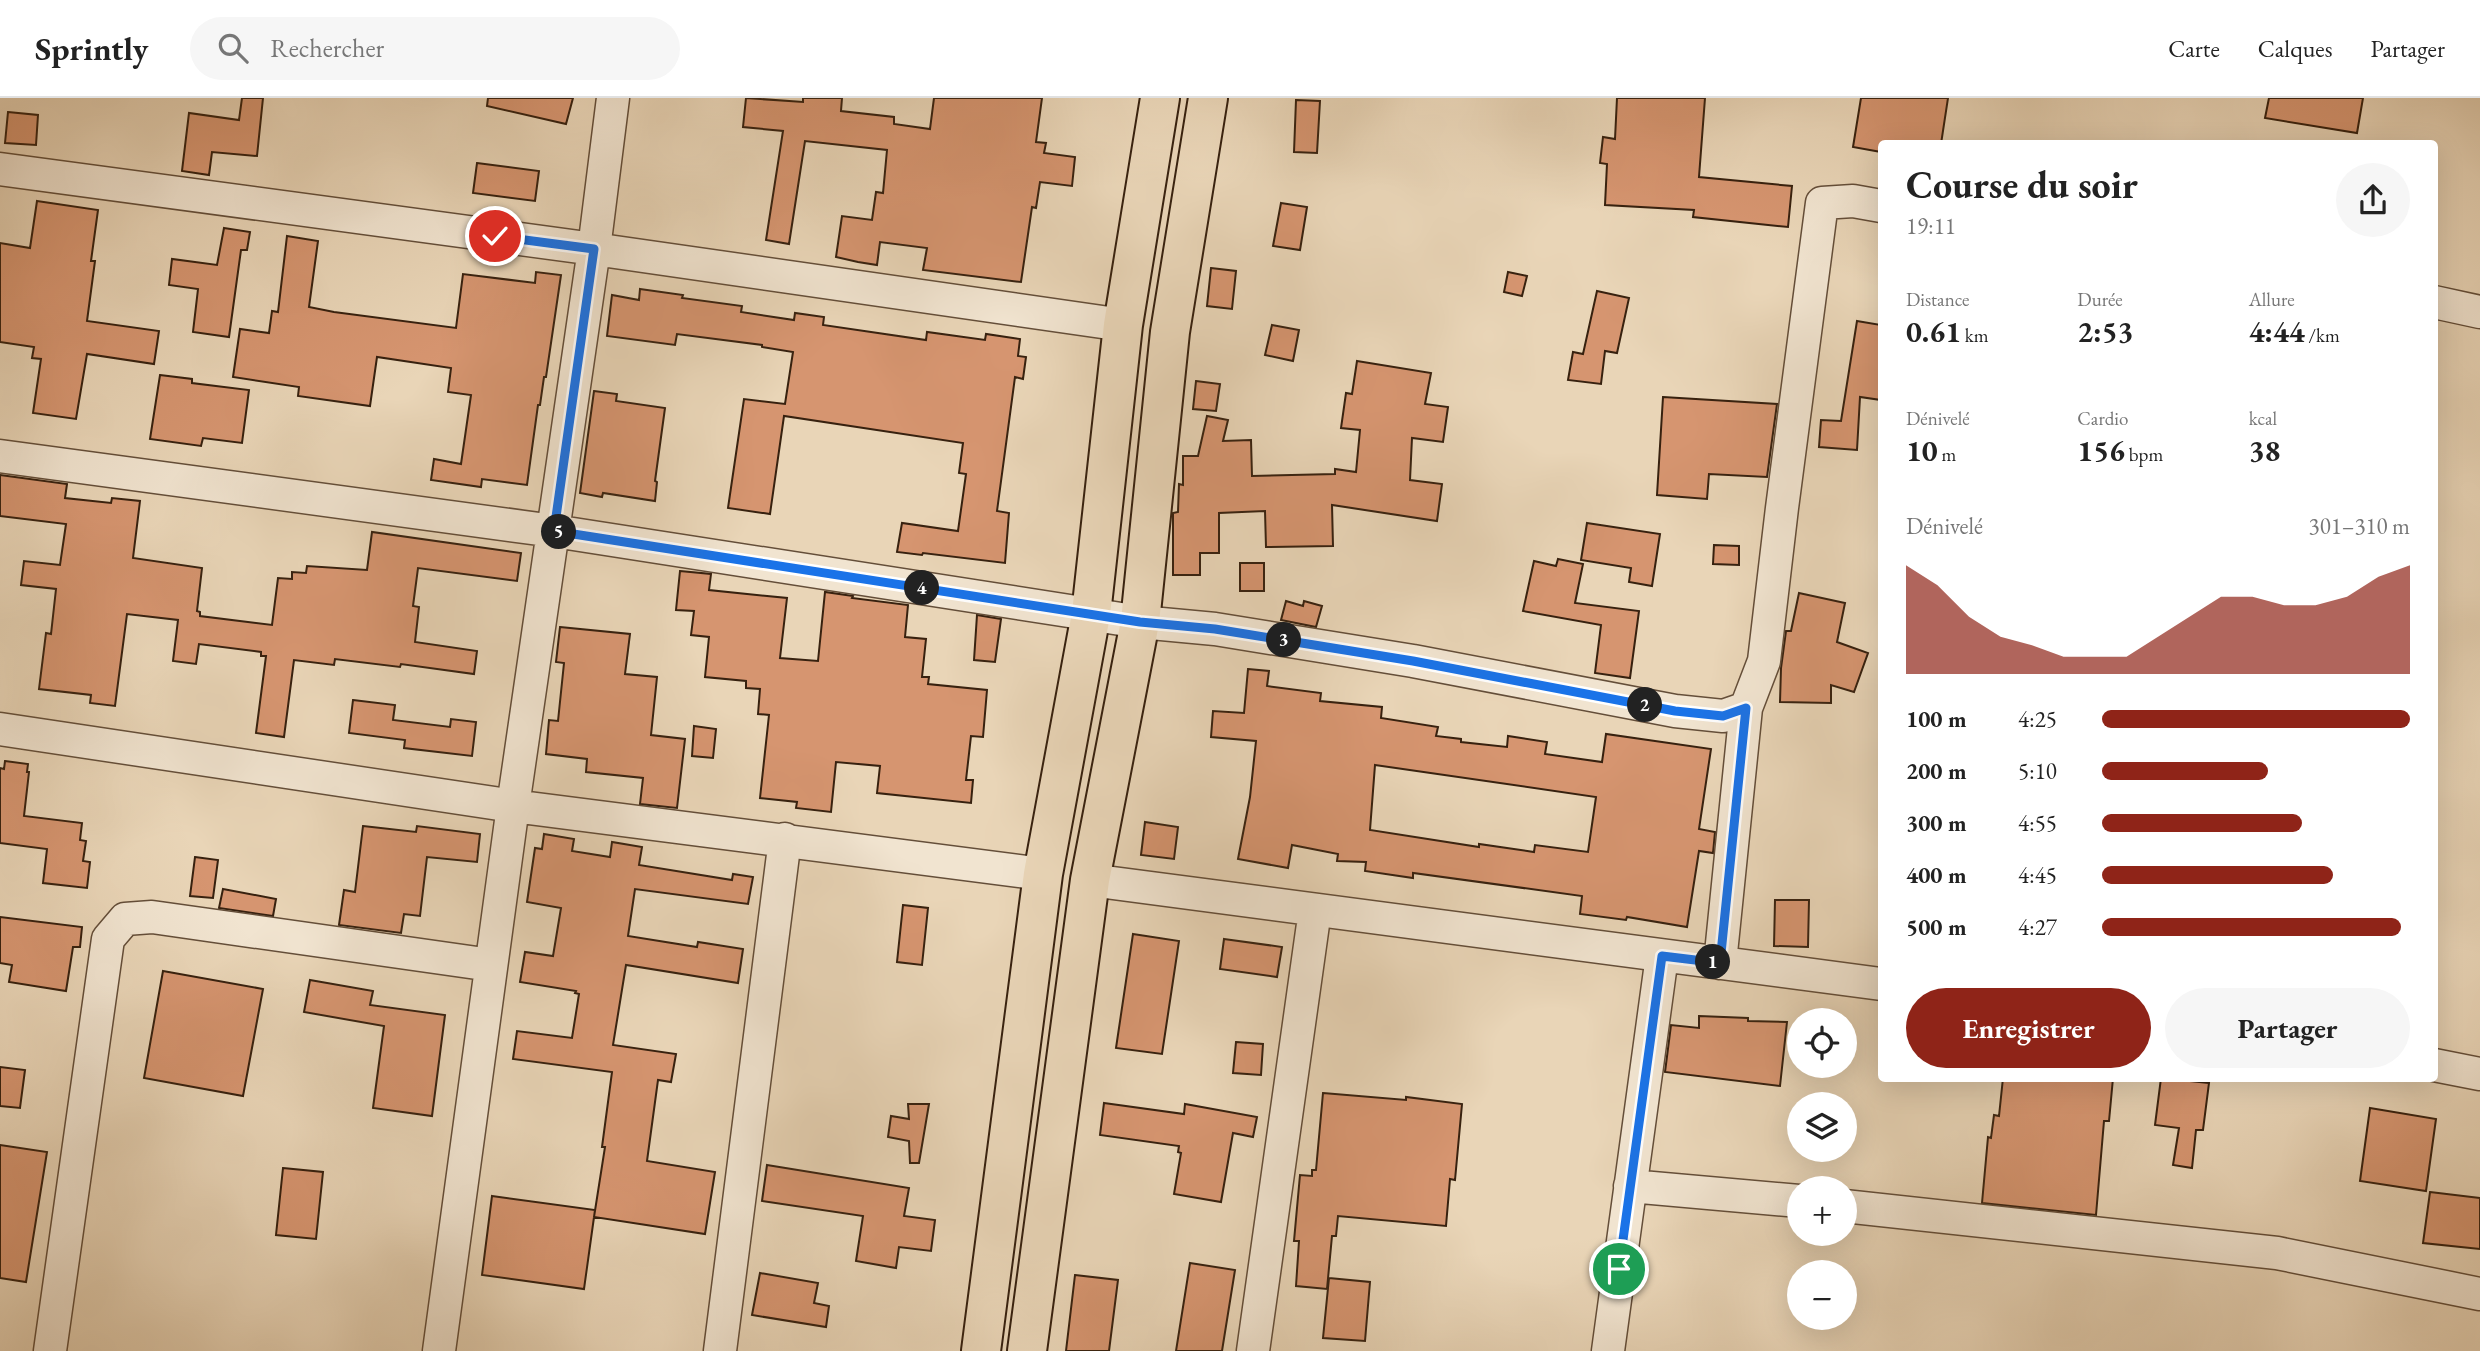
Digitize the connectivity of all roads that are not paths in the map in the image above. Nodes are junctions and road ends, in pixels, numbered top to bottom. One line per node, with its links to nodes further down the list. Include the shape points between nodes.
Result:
1 (613, 98): 6 (street)
2 (1160, 98): 9 (highway)
3 (1208, 98): 13 (highway, via 1170,332)
4 (0, 169): 6 (street)
5 (1878, 205): 14 (street, via 1822,203 1764,661)
6 (594, 249): 9 (street); 11 (street)
7 (2438, 303): 8 (street)
8 (2480, 313)
9 (1123, 325): 12 (highway)
10 (0, 456): 11 (street)
11 (554, 531): 12 (street); 16 (street)
12 (1091, 614): 13 (street); 18 (highway)
13 (1140, 622): 14 (street, via 1215,629 1413,661 1675,711 1723,716); 19 (highway)
14 (1746, 708): 22 (street)
15 (0, 729): 16 (street)
16 (513, 806): 17 (street); 23 (street)
17 (785, 839): 18 (street); 33 (street)
18 (1043, 874): 34 (highway)
19 (1090, 880): 20 (street); 35 (highway)
20 (1315, 910): 21 (street); 36 (street)
21 (1662, 956): 22 (street); 27 (street)
22 (1720, 963): 24 (street)
23 (491, 965): 31 (street, via 152,917 125,919 108,939); 32 (street)
24 (1878, 984)
25 (2438, 1066): 26 (street)
26 (2480, 1074)
27 (1630, 1186): 28 (street); 37 (street)
28 (1787, 1200)
29 (1857, 1207): 30 (street, via 2277,1253)
30 (2480, 1294)
31 (50, 1351)
32 (439, 1351)
33 (720, 1351)
34 (981, 1351)
35 (1027, 1351)
36 (1253, 1351)
37 (1608, 1351)

